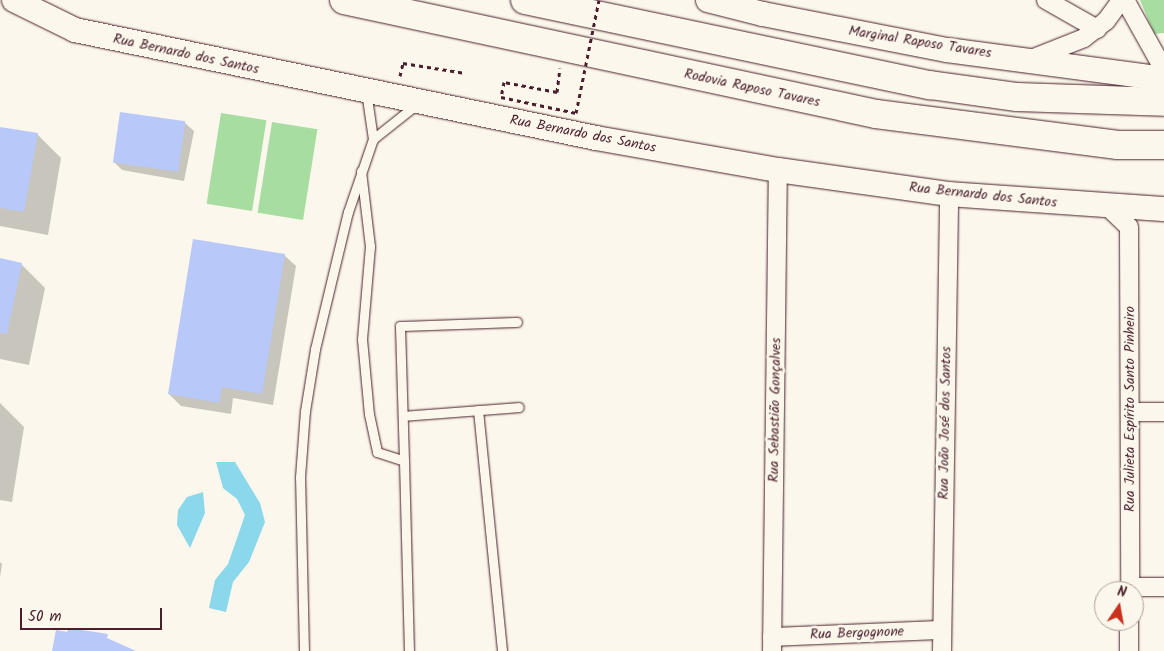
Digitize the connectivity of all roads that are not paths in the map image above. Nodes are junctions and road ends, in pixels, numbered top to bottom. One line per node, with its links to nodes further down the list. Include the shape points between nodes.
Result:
1 (14, 0): 11 (street, Rua Bernardo dos Santos, via 75,30)
2 (344, 0): 15 (highway, Rodovia Raposo Tavares, via 876,114 1109,144)
3 (525, 0): 12 (highway, via 930,85 1017,97)
4 (708, 0): 8 (street, Marginal Raposo Tavares, via 947,50)
5 (1046, 0): 7 (street)
6 (1123, 0): 7 (street); 9 (street)
7 (1097, 29): 8 (street, via 1066,46)
8 (1031, 59): 10 (street, Marginal Raposo Tavares)
9 (1164, 70)
10 (1164, 79)
11 (366, 91): 13 (street, Rua Bernardo dos Santos); 14 (lane)
12 (1164, 102)
13 (419, 103): 14 (lane); 17 (street, Rua Bernardo dos Santos)
14 (373, 139): 16 (lane)
15 (1164, 144)
16 (361, 168): 28 (lane, via 370,246 362,339 369,414 377,452); 35 (lane, via 315,349 305,411 300,478)
17 (778, 170): 18 (street, Rua Bernardo dos Santos); 34 (street, Rua Sebastião Gonçalves)
18 (949, 194): 19 (street, Rua Bernardo dos Santos); 32 (street, Rua João José dos Santos)
19 (1107, 206): 20 (street, Rua Bernardo dos Santos); 21 (street)
20 (1157, 208): 21 (street)
21 (1129, 227): 25 (street, Rua Julieta Espírito Santo Pinheiro)
22 (517, 322): 27 (lane, via 400,326)
23 (518, 407): 24 (lane)
24 (478, 410): 27 (lane); 37 (lane)
25 (1132, 412): 26 (street); 29 (street, Rua Julieta Espírito Santo Pinheiro)
26 (1164, 412)
27 (403, 416): 28 (lane)
28 (404, 461): 36 (lane)
29 (1130, 581)
30 (1164, 587): 31 (street)
31 (1144, 588)
32 (942, 630): 34 (street, Rua Bergognone); 38 (street, Rua João José dos Santos)
33 (1129, 631): 39 (street)
34 (772, 644)
35 (304, 651)
36 (408, 651)
37 (502, 651)
38 (942, 651)
39 (1129, 651)

